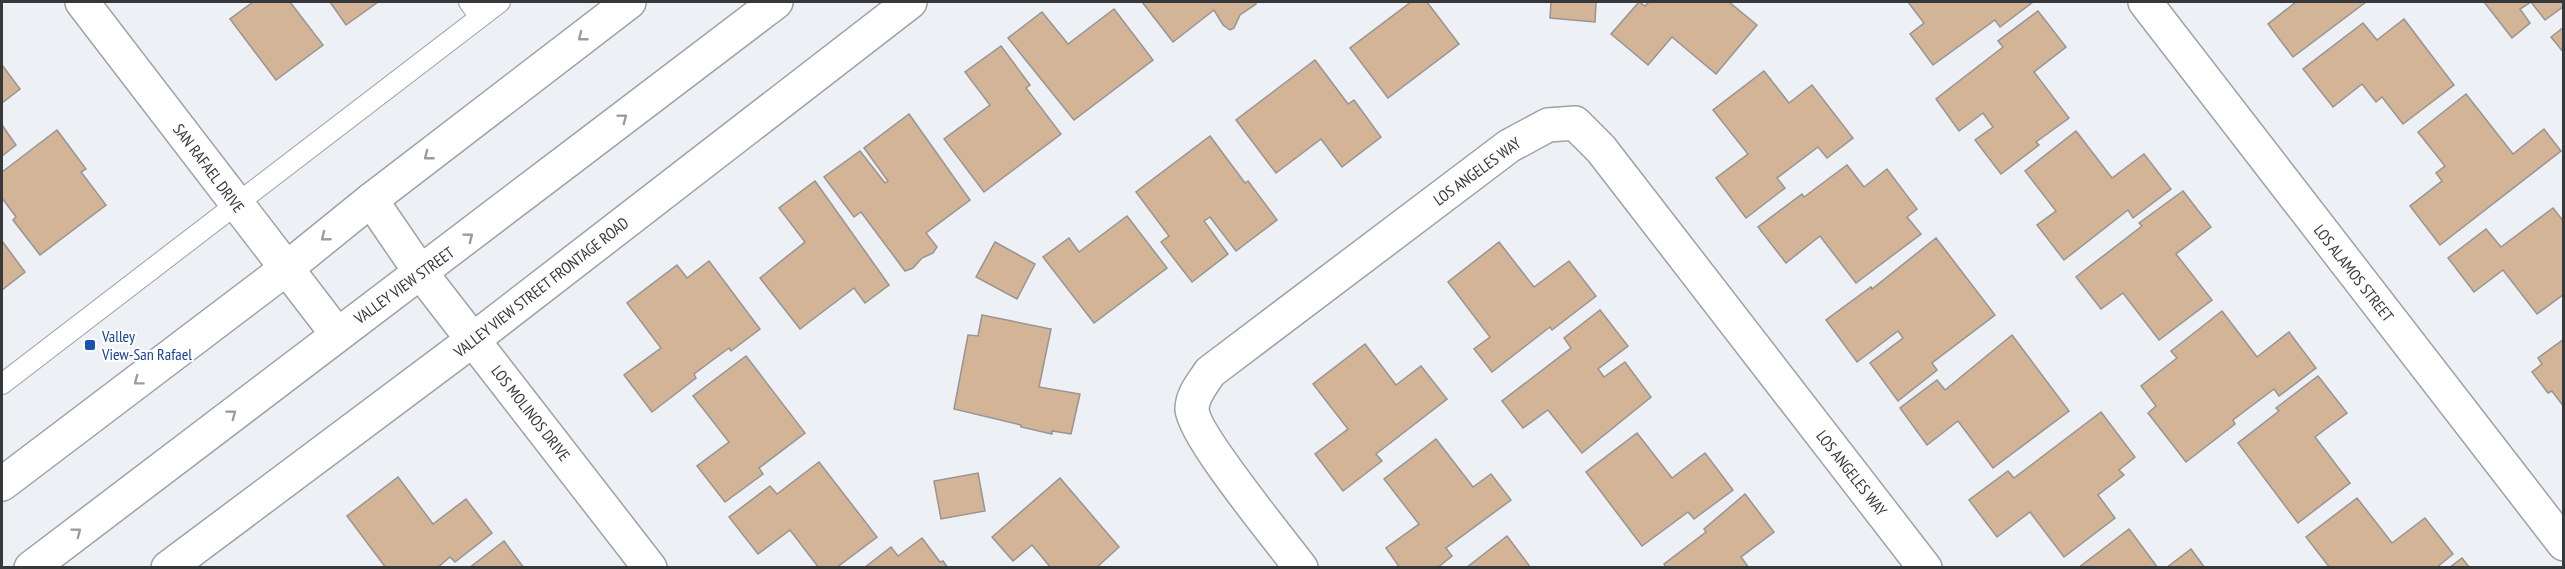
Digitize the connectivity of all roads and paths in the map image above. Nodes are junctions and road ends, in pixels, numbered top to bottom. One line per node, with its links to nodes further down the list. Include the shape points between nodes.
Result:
1 (82, 2): 9 (street, SAN RAFAEL DRIVE)
2 (500, 2): 7 (lane)
3 (629, 2): 8 (street, one-way to 8)
4 (776, 2): 11 (street, VALLEY VIEW STREET, one-way to 4)
5 (910, 2): 13 (street, VALLEY VIEW STREET FRONTAGE ROAD)
6 (2145, 2): 16 (street, LOS ALAMOS STREET)
7 (474, 9): 9 (lane)
8 (371, 200): 10 (street, one-way to 10); 11 (street, LOS MOLINOS DRIVE)
9 (236, 203): 10 (street, SAN RAFAEL DRIVE); 14 (lane)
10 (287, 268): 12 (street, SAN RAFAEL DRIVE); 15 (street, one-way to 15)
11 (421, 273): 12 (street, VALLEY VIEW STREET); 13 (street, LOS MOLINOS DRIVE)
12 (337, 334): 17 (street, VALLEY VIEW STREET, one-way to 12)
13 (474, 339): 18 (street, VALLEY VIEW STREET FRONTAGE ROAD); 19 (street, LOS MOLINOS DRIVE)
14 (2, 384)
15 (2, 484)
16 (2564, 544)
17 (31, 567)
18 (168, 567)
19 (650, 567)
20 (1301, 567): 21 (street, LOS ANGELES WAY, via 1207,444 1192,410 1196,393 1210,372 1509,146 1548,125 1575,123 1601,149)
21 (1925, 567)

